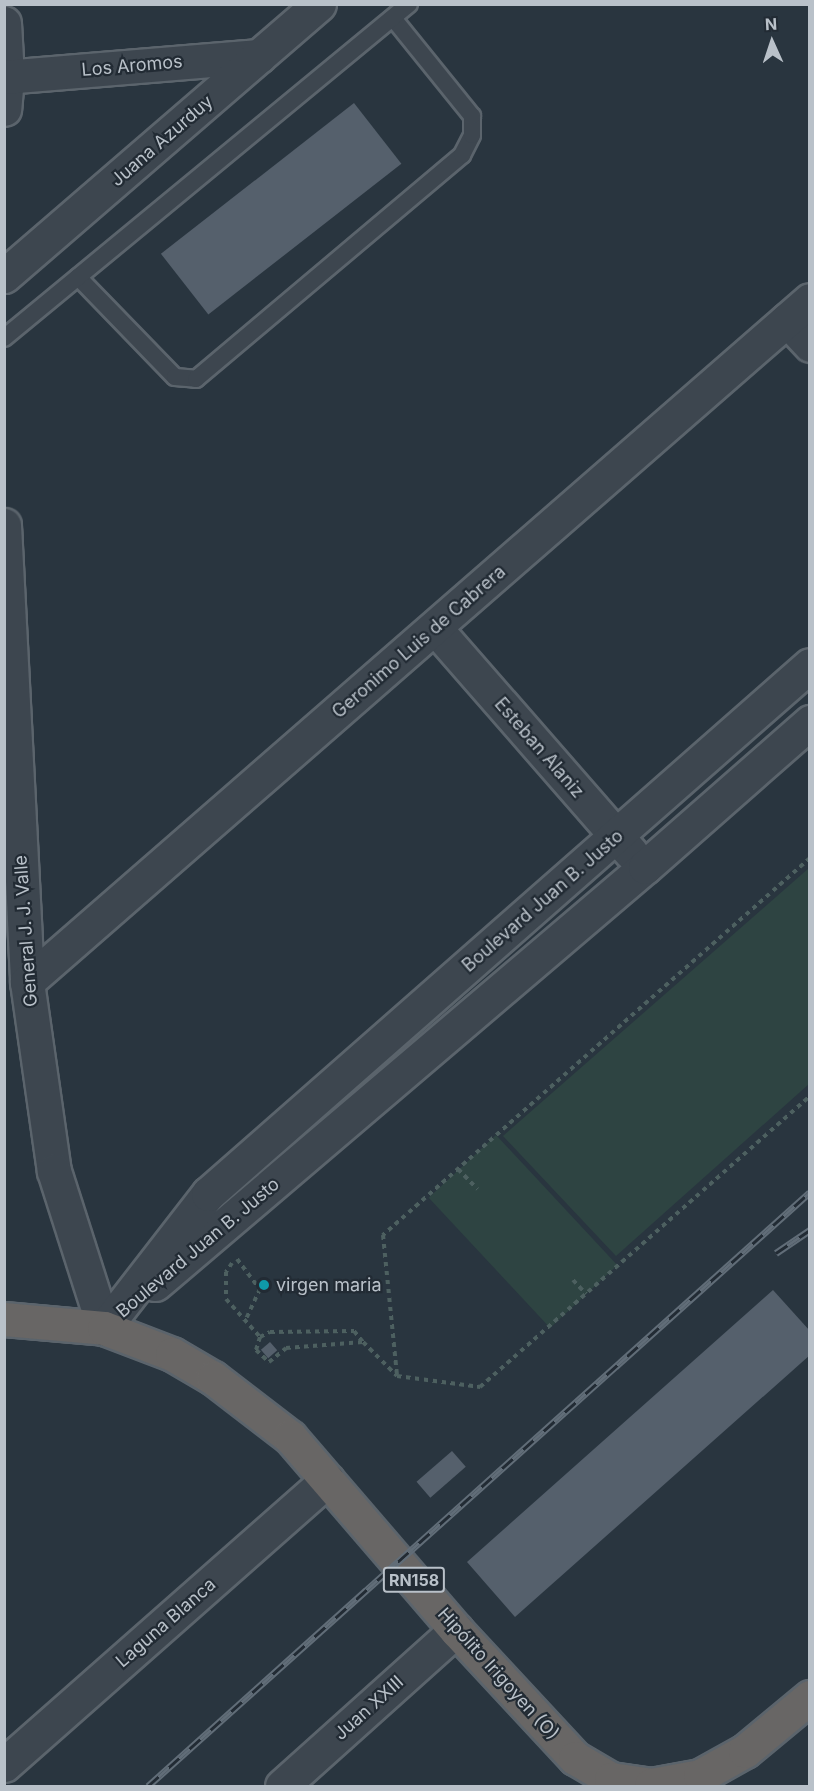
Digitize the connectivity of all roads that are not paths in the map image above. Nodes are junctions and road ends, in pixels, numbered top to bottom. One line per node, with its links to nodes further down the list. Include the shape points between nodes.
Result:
1 (319, 4): 5 (street, Juana Azurduy)
2 (409, 4): 3 (lane)
3 (393, 18): 8 (lane); 8 (lane, via 471,116 472,135 462,155 196,379 175,377)
4 (4, 23): 6 (street)
5 (259, 56): 6 (street, Los Aromos); 7 (street, Juana Azurduy)
6 (5, 87)
7 (4, 276)
8 (78, 277): 10 (lane)
9 (798, 310): 11 (street); 13 (street, Geronimo Luis de Cabrera)
10 (4, 338)
11 (810, 345)
12 (4, 525): 18 (street, General J. J. Valle)
13 (435, 628): 16 (street, Esteban Alaniz); 18 (street, Geronimo Luis de Cabrera)
14 (810, 665): 16 (street, Boulevard Juan B. Justo)
15 (810, 722): 17 (street, Boulevard Juan B. Justo)
16 (616, 837): 17 (street, Esteban Alaniz); 20 (street, Boulevard Juan B. Justo, via 208,1194)
17 (645, 867): 20 (street, Boulevard Juan B. Justo)
18 (27, 982): 20 (street, General J. J. Valle, via 54,1171)
19 (4, 1319): 20 (highway, Hipólito Irigoyen (O) / RN158)
20 (104, 1328): 21 (highway, Hipólito Irigoyen (O) / RN158, via 172,1354 213,1378 290,1437)
21 (327, 1480): 22 (highway, Hipólito Irigoyen (O) / RN158); 24 (street, Laguna Blanca)
22 (456, 1630): 25 (street, Juan XXIII); 26 (highway, Hipólito Irigoyen (O) / RN158, via 574,1758 611,1779)
23 (810, 1697): 26 (highway, Hipólito Irigoyen (O) / RN158, via 745,1751 700,1776)
24 (4, 1765)
25 (282, 1786)
26 (651, 1786)

